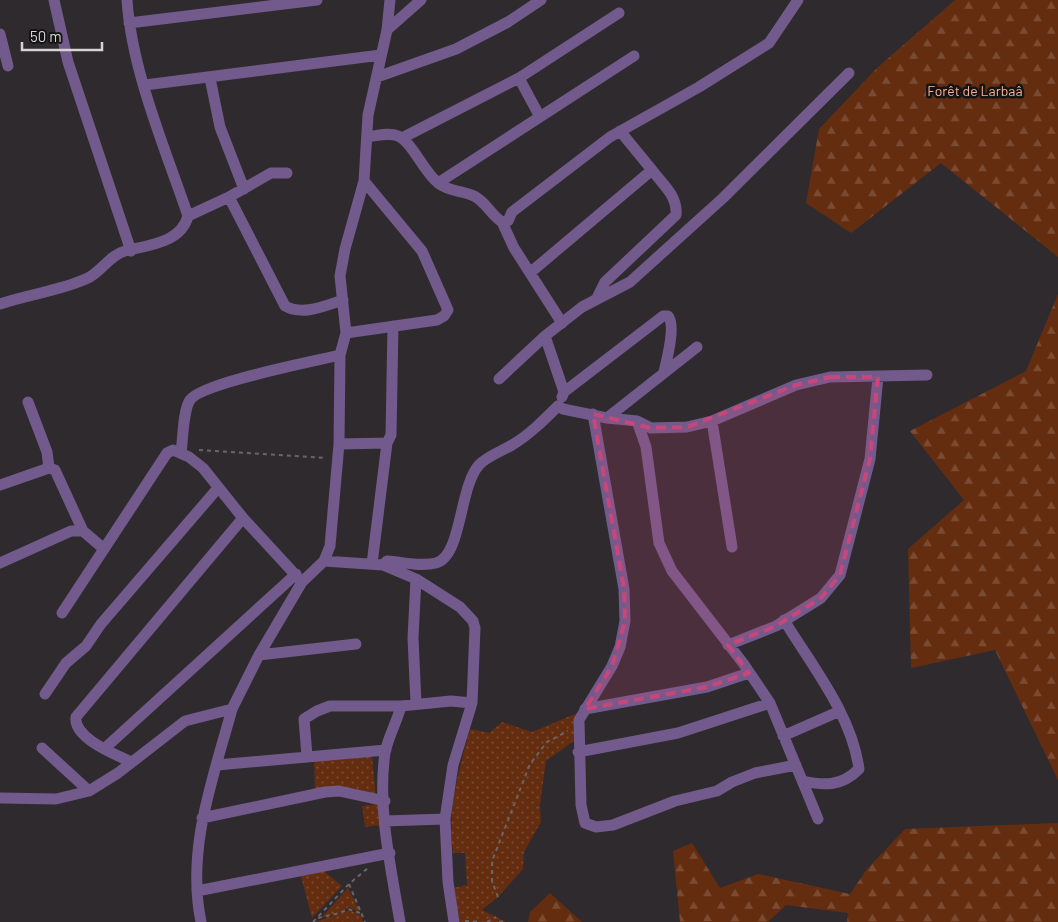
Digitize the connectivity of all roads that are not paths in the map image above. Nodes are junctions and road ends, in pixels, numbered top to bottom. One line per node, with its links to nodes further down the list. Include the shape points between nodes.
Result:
1 (54, 0): 33 (street, via 68,62)
2 (127, 0): 10 (street)
3 (317, 0): 8 (street)
4 (390, 0): 11 (street)
5 (421, 0): 11 (street)
6 (541, 0): 17 (street, via 508,22 456,49)
7 (798, 0): 22 (street, via 769,43)
8 (225, 5): 10 (street)
9 (619, 13): 19 (street)
10 (129, 23): 20 (street)
11 (387, 30): 13 (street)
12 (0, 34): 15 (street)
13 (381, 55): 17 (street); 18 (street)
14 (634, 56): 21 (street)
15 (8, 66)
16 (849, 73): 35 (street, via 723,198 648,266 630,282)
17 (376, 77): 23 (street)
18 (210, 78): 20 (street); 29 (street, via 220,127)
19 (519, 78): 21 (street); 24 (street)
20 (145, 85): 31 (street)
21 (540, 116): 28 (street)
22 (620, 132): 25 (street); 32 (street)
23 (367, 138): 24 (street, via 396,134); 27 (street)
24 (402, 138): 28 (street)
25 (652, 170): 34 (street); 35 (street, via 672,193 676,215 605,282)
26 (287, 173): 29 (street, via 271,173)
27 (364, 180): 36 (street, via 340,276); 39 (street, via 422,251 448,310 437,320)
28 (438, 183): 32 (street, via 482,201)
29 (244, 189): 30 (street)
30 (229, 197): 31 (street); 36 (street, via 285,306 294,311 306,311)
31 (188, 216): 33 (street, via 186,225 164,242)
32 (502, 222): 34 (street, via 514,248)
33 (130, 250): 37 (street, via 106,263 92,276 70,286)
34 (531, 272): 38 (street)
35 (596, 298): 38 (street)
36 (343, 300): 40 (street)
37 (0, 304)
38 (562, 323): 41 (street)
39 (393, 326): 40 (street); 55 (street, via 392,423)
40 (346, 333): 43 (street)
41 (545, 336): 47 (street); 48 (street)
42 (696, 346): 44 (street)
43 (340, 355): 56 (street); 57 (street, via 197,393 187,405)
44 (664, 372): 48 (street, via 671,332 668,316 663,316); 52 (street)
45 (927, 375): 46 (street)
46 (878, 377): 53 (street, via 830,377 796,385); 71 (street, via 870,459 840,575 821,598)
47 (499, 379)
48 (564, 392): 50 (street)
49 (28, 402): 58 (street, via 47,452)
50 (558, 406): 51 (street); 67 (street, via 514,444 480,464 472,475 454,543 446,558 421,565 387,560)
51 (593, 414): 52 (street); 82 (street, via 624,589 625,621 612,666)
52 (607, 418): 54 (street)
53 (712, 421): 54 (street, via 687,427 651,428); 63 (street)
54 (637, 422): 73 (street, via 646,447 659,543 672,571)
55 (387, 443): 56 (street); 67 (street)
56 (339, 444): 65 (street, via 332,534)
57 (181, 452): 60 (street, via 203,468); 64 (street, via 172,450 167,453)
58 (49, 468): 59 (street); 62 (street, via 60,476)
59 (0, 485)
60 (218, 488): 61 (street); 76 (street, via 101,624 86,646 66,663)
61 (243, 518): 68 (street); 86 (street, via 76,717 78,731)
62 (83, 531): 64 (street); 66 (street, via 71,531)
63 (732, 548)
64 (104, 549): 70 (street)
65 (324, 561): 67 (street); 68 (street)
66 (0, 563)
67 (378, 564): 69 (street)
68 (299, 578): 74 (street); 86 (street)
69 (416, 580): 77 (street, via 413,638); 78 (street, via 460,607 473,620)
70 (62, 613)
71 (784, 620): 73 (street); 83 (street)
72 (356, 644): 74 (street)
73 (728, 645): 75 (street)
74 (259, 655): 81 (street)
75 (749, 673): 79 (street); 82 (street, via 707,687)
76 (45, 694)
77 (416, 703): 78 (street); 80 (street)
78 (472, 703): 98 (street, via 453,765)
79 (770, 703): 84 (street); 88 (street, via 670,735)
80 (401, 706): 87 (street); 89 (street, via 330,706 317,711 304,719)
81 (232, 709): 90 (street, via 185,721); 91 (street)
82 (585, 709): 88 (street, via 578,725)
83 (840, 712): 84 (street); 93 (street, via 858,757 859,769 845,782 818,785)
84 (783, 736): 92 (street)
85 (42, 748): 94 (street)
86 (104, 749): 90 (street)
87 (386, 750): 89 (street); 96 (street)
88 (578, 752): 92 (street, via 585,823 596,827 613,825 675,801 717,791 755,773)
89 (307, 756): 91 (street)
90 (131, 762): 94 (street)
91 (217, 765): 97 (street)
92 (796, 765): 93 (street)
93 (803, 781): 99 (street)
94 (89, 791): 95 (street, via 56,799)
95 (0, 798)
96 (384, 801): 97 (street, via 339,791 325,792); 100 (street)
97 (202, 818): 102 (street, via 196,863)
98 (445, 819): 100 (street); 105 (street)
99 (818, 819)
100 (385, 821): 101 (street)
101 (390, 853): 102 (street); 104 (street)
102 (197, 891): 103 (street)
103 (201, 922)
104 (400, 922)
105 (454, 922)

